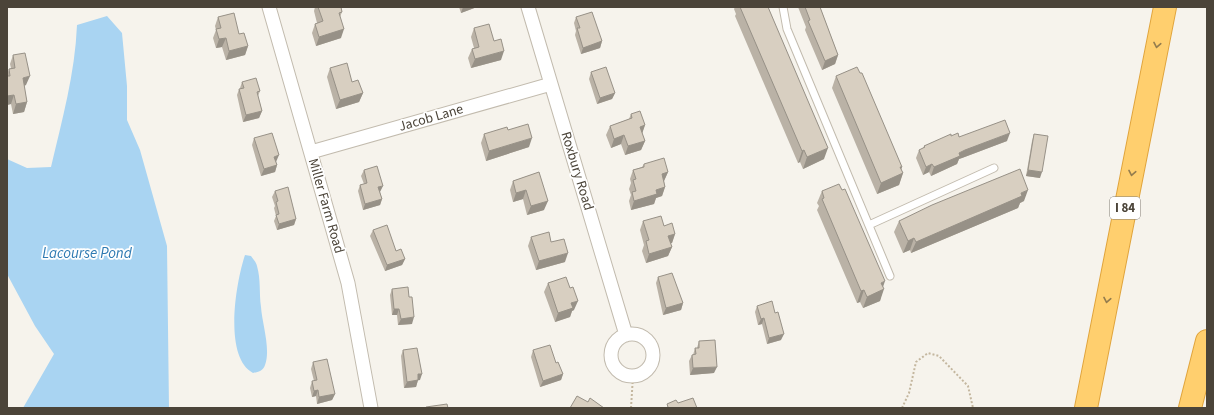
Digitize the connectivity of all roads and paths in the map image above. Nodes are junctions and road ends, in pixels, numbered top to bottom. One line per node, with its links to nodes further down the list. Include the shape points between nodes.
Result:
1 (269, 7): 6 (street, Miller Farm Road)
2 (528, 7): 5 (street, Roxbury Road)
3 (783, 7): 8 (lane, via 787,29)
4 (1165, 7): 17 (highway, I 84, one-way to 17)
5 (551, 84): 6 (street, Jacob Lane); 10 (street, Roxbury Road)
6 (311, 152): 13 (street, Miller Farm Road, via 348,283)
7 (994, 168): 8 (lane)
8 (869, 225): 9 (lane)
9 (890, 276)
10 (626, 336): 12 (street, via 615,344 611,358 619,372); 12 (street, via 636,335 643,338 650,344 652,352 652,360 647,369)
11 (1207, 341): 18 (highway)
12 (633, 376): 14 (path)
13 (371, 408)
14 (631, 408)
15 (902, 408): 16 (path, via 909,393 916,362 928,353 939,356 968,386)
16 (973, 408)
17 (1086, 408)
18 (1190, 408)

